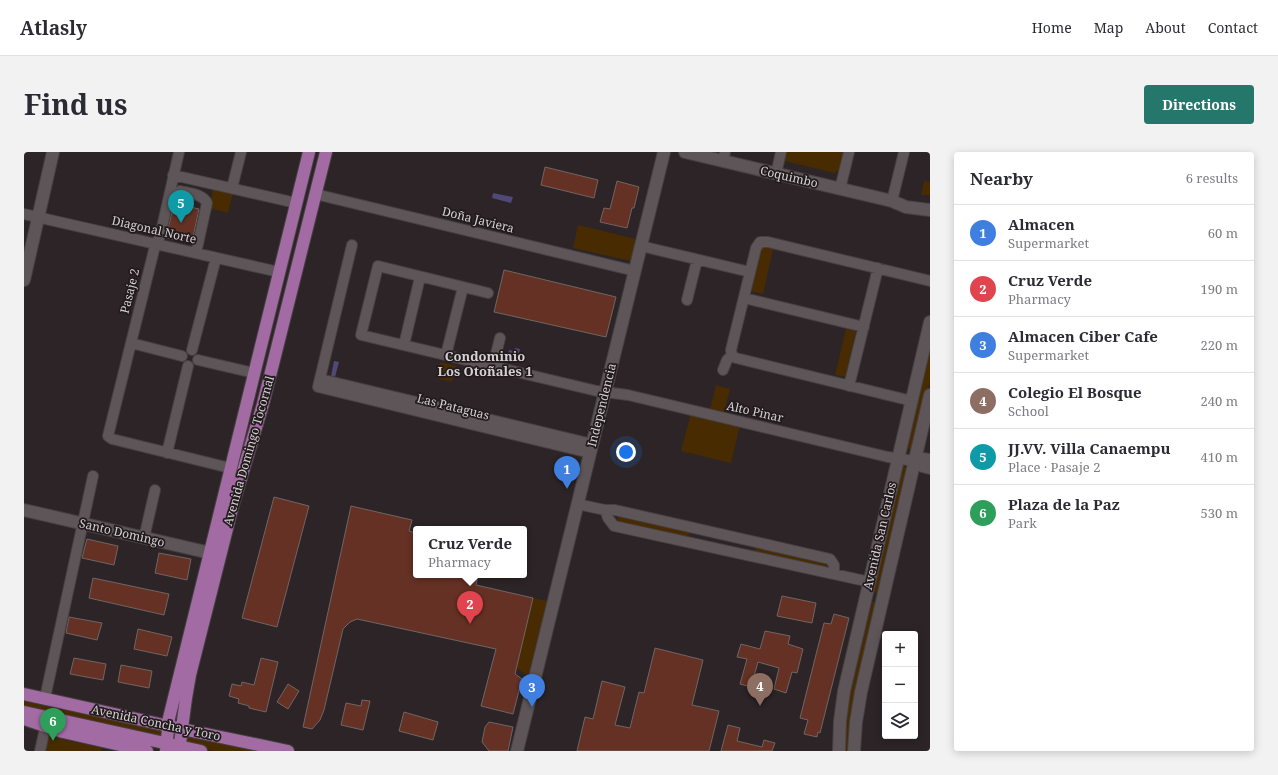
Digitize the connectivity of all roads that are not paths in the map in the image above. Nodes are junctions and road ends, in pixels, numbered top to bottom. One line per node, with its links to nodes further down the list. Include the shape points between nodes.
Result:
1 (53, 152): 23 (street)
2 (178, 152): 13 (street, Pasaje 2)
3 (241, 152): 14 (street)
4 (309, 152): 20 (main road, Avenida Domingo Tocornal)
5 (326, 152): 17 (main road, Avenida Domingo Tocornal)
6 (664, 152): 29 (street, Independencia)
7 (685, 152): 11 (street, Coquimbo)
8 (781, 152): 12 (street)
9 (849, 152): 15 (street)
10 (904, 152): 18 (street)
11 (724, 156): 12 (street, Coquimbo)
12 (776, 174): 15 (street, Coquimbo)
13 (173, 175): 14 (street); 26 (street, Pasaje 2)
14 (232, 188): 20 (street)
15 (840, 189): 18 (street, Coquimbo)
16 (180, 191): 31 (street, via 202,197 207,203)
17 (315, 194): 25 (main road, Avenida Domingo Tocornal); 35 (street, Doña Javiera)
18 (892, 201): 19 (street, Coquimbo); 21 (street, Coquimbo, via 906,207)
19 (930, 202)
20 (296, 203): 24 (main road, Avenida Domingo Tocornal)
21 (930, 210)
22 (24, 214): 23 (street, Diagonal Norte)
23 (38, 217): 26 (street, Diagonal Norte); 39 (street)
24 (290, 230): 25 (main road, via 296,236); 28 (main road, Avenida Domingo Tocornal)
25 (305, 235): 30 (main road, Avenida Domingo Tocornal)
26 (156, 244): 31 (street, Diagonal Norte); 49 (street, Pasaje 2)
27 (352, 245): 67 (street, Las Pataguas, via 318,387)
28 (286, 246): 30 (main road, via 294,244); 36 (main road, Avenida Domingo Tocornal)
29 (641, 246): 33 (street); 35 (street, Independencia)
30 (302, 249): 50 (main road, Avenida Domingo Tocornal)
31 (196, 253): 32 (street, Diagonal Norte)
32 (216, 258): 36 (street, Diagonal Norte); 52 (street)
33 (697, 260): 37 (street); 44 (street)
34 (878, 268): 37 (street, via 760,242); 40 (street); 46 (street)
35 (635, 271): 62 (street, Independencia)
36 (279, 272): 48 (main road, Avenida Domingo Tocornal)
37 (750, 272): 43 (street)
38 (420, 276): 41 (street); 51 (street); 51 (street, Alto Pinar, via 378,266 362,334)
39 (24, 280)
40 (930, 281)
41 (463, 287): 42 (street); 53 (street)
42 (488, 293)
43 (744, 298): 46 (street); 54 (street, via 731,350)
44 (687, 300)
45 (930, 322): 64 (street, Avenida San Carlos)
46 (864, 327): 61 (street)
47 (500, 338): 58 (street)
48 (262, 341): 50 (main road); 60 (main road, Avenida Domingo Tocornal)
49 (131, 343): 55 (street); 68 (street, Pasaje 2, via 108,434 112,439)
50 (278, 345): 66 (main road, Avenida Domingo Tocornal)
51 (404, 345): 53 (street, Alto Pinar)
52 (192, 350): 55 (street, via 185,351); 56 (street, via 198,355)
53 (446, 355): 58 (street, Alto Pinar)
54 (732, 355): 59 (street); 61 (street)
55 (182, 356): 57 (street, via 182,361)
56 (198, 360): 57 (street); 60 (street)
57 (188, 366): 68 (street)
58 (493, 366): 62 (street, Alto Pinar)
59 (723, 370)
60 (254, 373): 65 (main road, Avenida Domingo Tocornal)
61 (849, 386): 64 (street)
62 (605, 391): 67 (street, Independencia); 69 (street, Alto Pinar)
63 (930, 395): 71 (street, Avenida San Carlos)
64 (912, 401): 69 (street, Avenida San Carlos)
65 (240, 430): 66 (main road, via 247,434); 72 (main road, Avenida Domingo Tocornal)
66 (255, 434): 81 (main road, Avenida Domingo Tocornal)
67 (591, 448): 76 (street, Independencia)
68 (167, 453): 72 (street)
69 (898, 459): 71 (street, Alto Pinar); 83 (street, Avenida San Carlos)
70 (930, 459): 71 (street, via 923,458)
71 (914, 462): 73 (street); 84 (street, Avenida San Carlos)
72 (230, 468): 81 (main road, Avenida Domingo Tocornal)
73 (930, 469)
74 (93, 476): 79 (street)
75 (155, 490): 80 (street)
76 (577, 504): 78 (street); 98 (street, Independencia)
77 (24, 510): 79 (street, Santo Domingo)
78 (605, 510): 82 (street, via 614,526); 82 (street, via 615,510 830,558 834,565)
79 (83, 524): 80 (street, Santo Domingo); 86 (street)
80 (144, 538): 81 (street, Santo Domingo)
81 (215, 554): 89 (main road, Avenida Domingo Tocornal); 90 (main road, Avenida Domingo Tocornal, via 190,675)
82 (834, 574): 83 (street)
83 (868, 588): 84 (street); 99 (street, Avenida San Carlos, via 844,690)
84 (880, 607): 100 (street, Avenida San Carlos, via 858,707)
85 (24, 694): 86 (main road, Avenida Concha y Toro)
86 (45, 698): 89 (main road, Avenida Concha y Toro)
87 (24, 712): 92 (main road, Avenida Concha y Toro)
88 (24, 719): 95 (main road, via 71,734)
89 (168, 726): 90 (main road, Avenida Concha y Toro); 92 (main road, Avenida Domingo Tocornal)
90 (182, 729): 93 (main road, Avenida Domingo Tocornal); 97 (main road, Avenida Concha y Toro)
91 (44, 733): 94 (street)
92 (166, 747): 93 (main road, Avenida Concha y Toro)
93 (179, 748): 96 (main road, Avenida Concha y Toro)
94 (40, 751)
95 (147, 751)
96 (201, 751)
97 (288, 751)
98 (517, 751)
99 (839, 751)
100 (854, 751)

